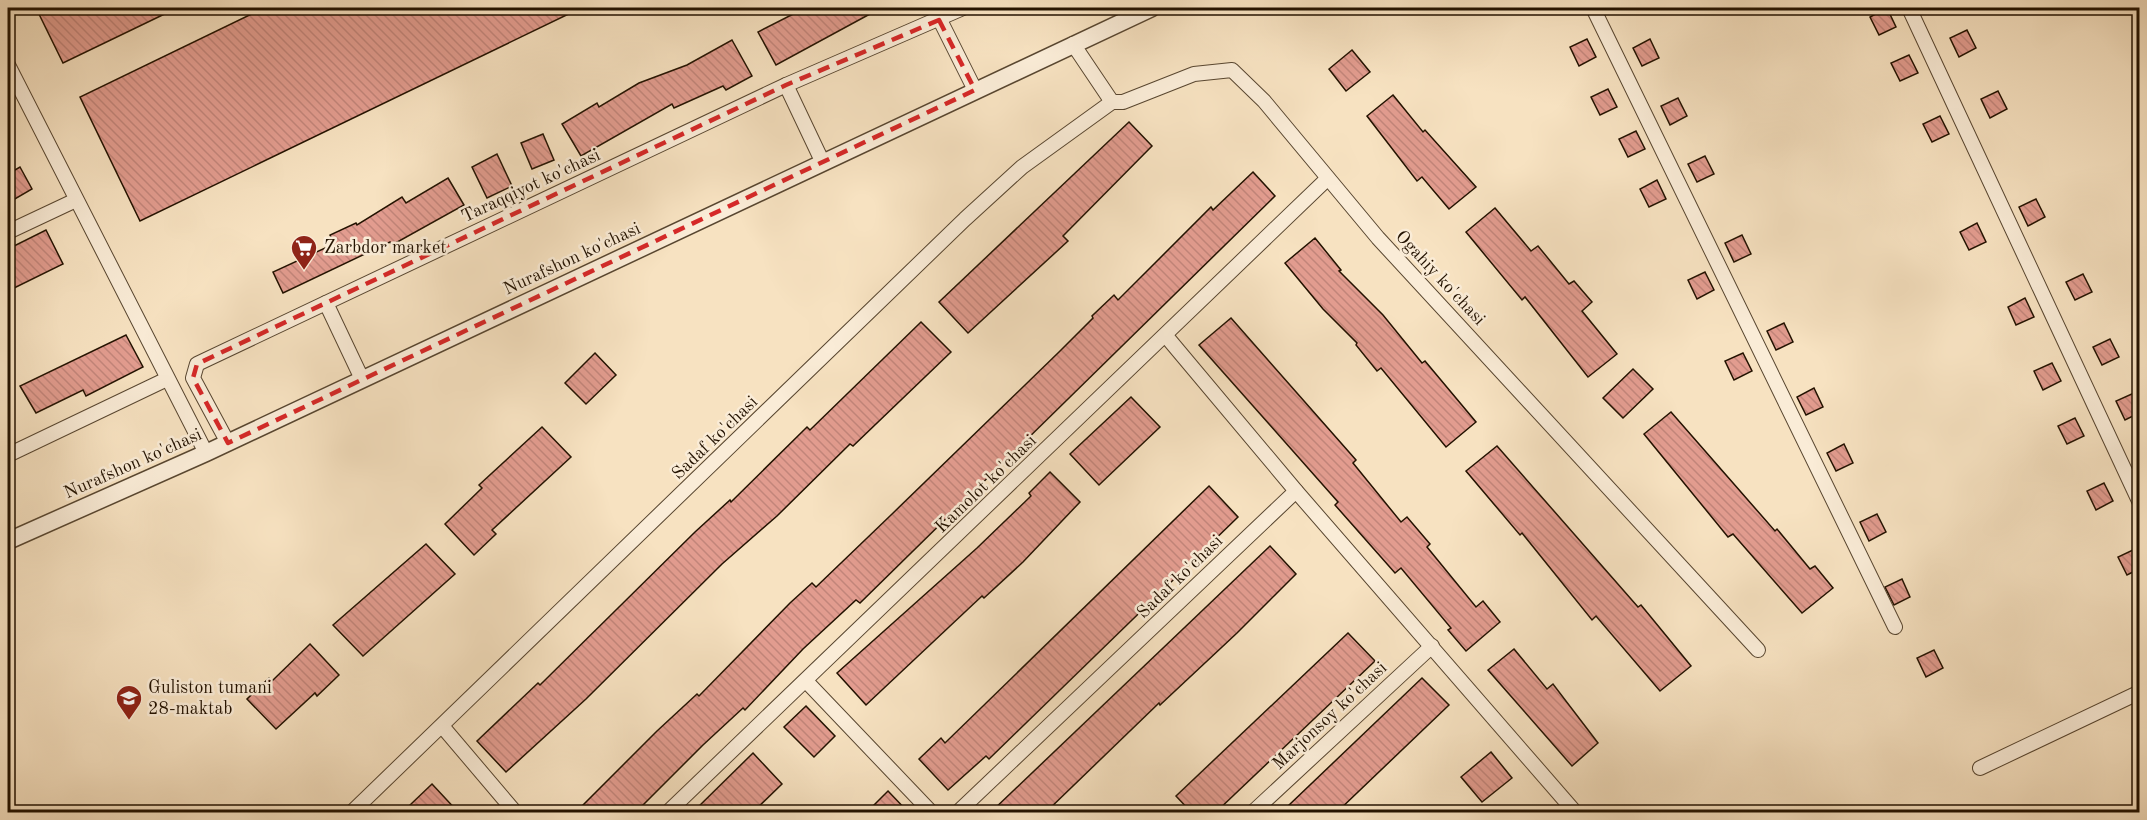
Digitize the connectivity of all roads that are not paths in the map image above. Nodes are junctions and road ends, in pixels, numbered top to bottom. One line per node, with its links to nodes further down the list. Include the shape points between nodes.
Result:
1 (963, 8): 5 (street, Taraqqiyot ko'chasi)
2 (1152, 8): 6 (street, Nurafshon ko'chasi)
3 (1593, 8): 25 (street)
4 (1909, 8): 23 (street)
5 (937, 14): 8 (street, Taraqqiyot ko'chasi); 9 (street)
6 (1073, 44): 9 (street, Nurafshon ko'chasi); 10 (street)
7 (8, 65): 13 (street)
8 (786, 85): 11 (street); 15 (street, Taraqqiyot ko'chasi)
9 (975, 90): 11 (street, Nurafshon ko'chasi)
10 (1112, 102): 12 (street, Ogahiy ko'chasi, via 1123,102 1194,74 1232,70 1264,101); 30 (street, Sadaf ko'chasi, via 1022,167 965,219)
11 (823, 163): 18 (street, Nurafshon ko'chasi)
12 (1327, 179): 16 (street, Kamolot ko'chasi); 27 (street, Ogahiy ko'chasi)
13 (76, 200): 14 (street); 17 (street)
14 (8, 232)
15 (326, 303): 18 (street); 19 (street, Taraqqiyot ko'chasi, via 197,364 193,378)
16 (1166, 336): 22 (street); 28 (street, Kamolot ko'chasi)
17 (167, 379): 20 (street); 21 (street)
18 (362, 379): 19 (street, Nurafshon ko'chasi)
19 (228, 443): 20 (street, Nurafshon ko'chasi)
20 (206, 453): 24 (street, Nurafshon ko'chasi)
21 (8, 455)
22 (1296, 491): 26 (street); 36 (street, Sadaf ko'chasi)
23 (2139, 503)
24 (8, 541)
25 (1895, 627)
26 (1432, 646): 37 (street, Marjonsoy ko'chasi); 38 (street)
27 (1758, 650)
28 (806, 681): 34 (street, Kamolot ko'chasi); 35 (street)
29 (2139, 692): 31 (street)
30 (442, 726): 32 (street, Sadaf ko'chasi); 33 (street)
31 (1980, 768)
32 (352, 813)
33 (515, 813)
34 (668, 813)
35 (931, 813)
36 (958, 813)
37 (1253, 813)
38 (1575, 813)

